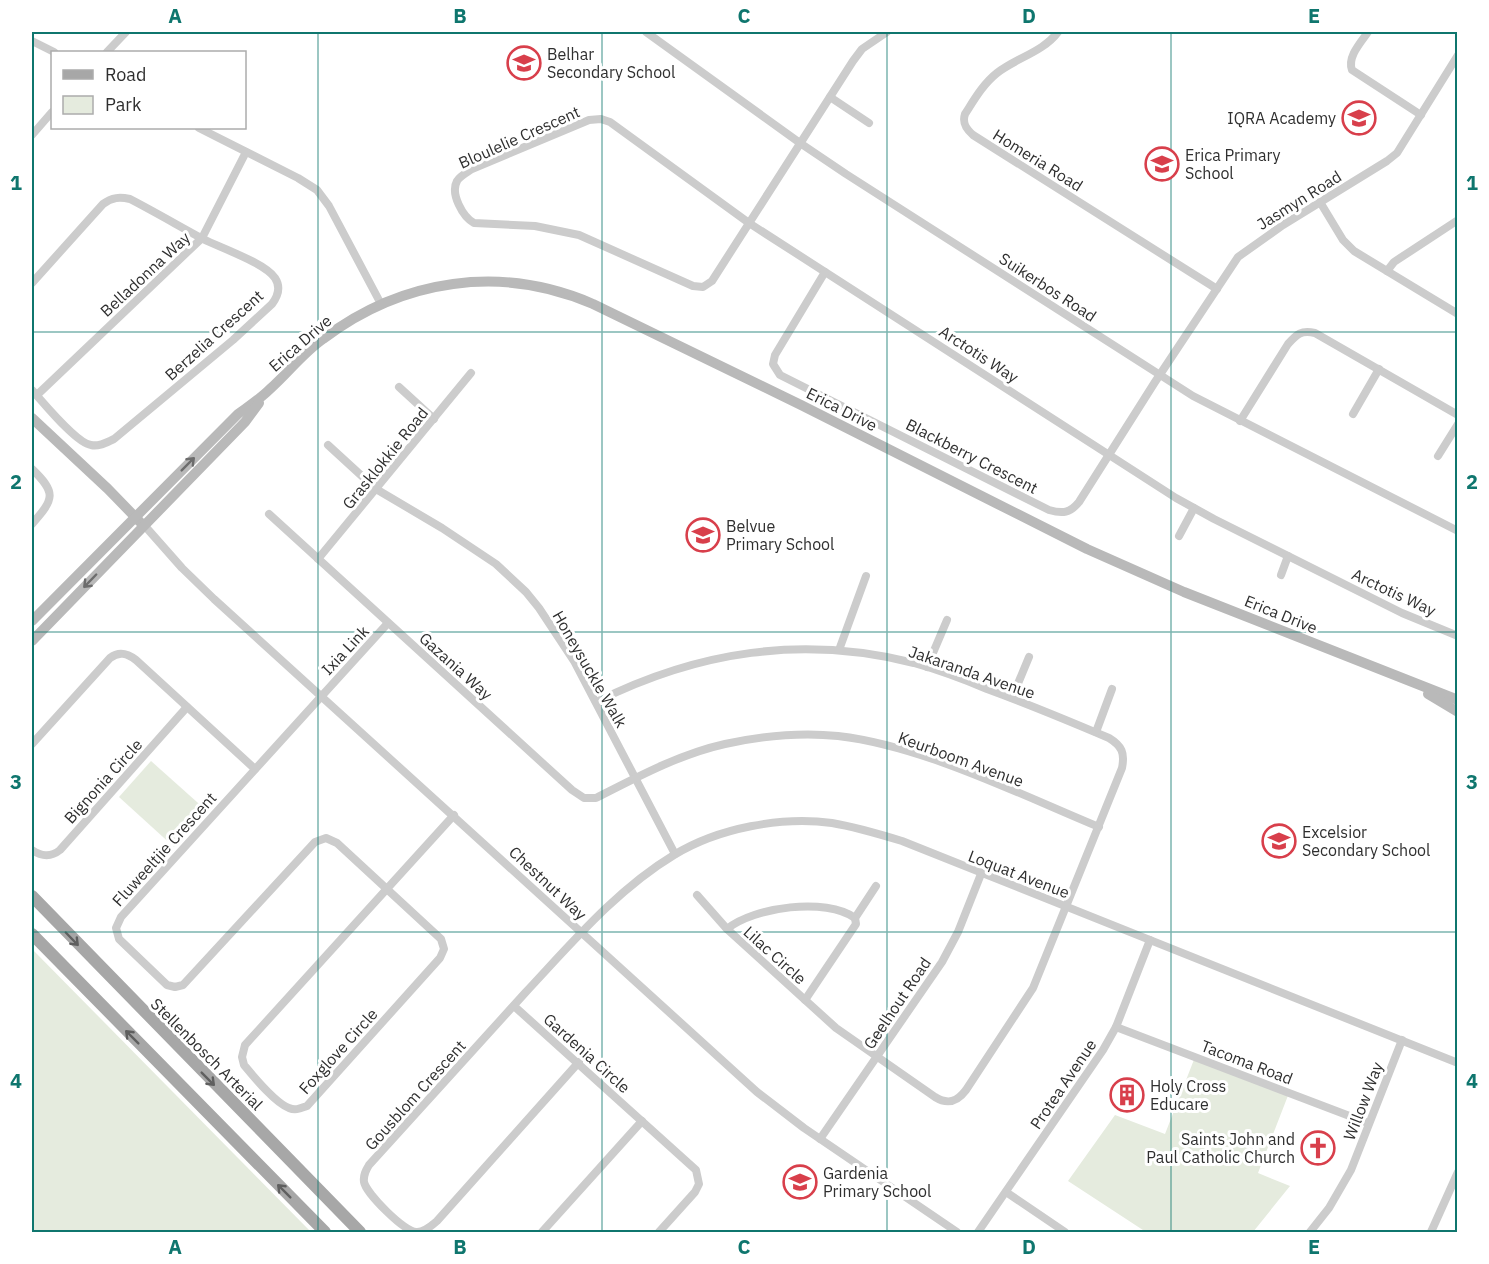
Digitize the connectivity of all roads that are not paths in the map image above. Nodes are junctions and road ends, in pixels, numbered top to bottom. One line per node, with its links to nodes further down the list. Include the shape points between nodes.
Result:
1 (126, 32): 9 (street)
2 (646, 32): 17 (street, Suikerbos Road)
3 (887, 32): 6 (street, Bloulelie Crescent)
4 (1058, 32): 26 (street, Homeria Road, via 1048,43 996,74 965,114 967,129)
5 (1368, 32): 13 (street, via 1352,57 1352,70)
6 (876, 34): 11 (street, Bloulelie Crescent)
7 (32, 41): 8 (street)
8 (52, 51)
9 (108, 51)
10 (1458, 55): 13 (street, Jasmyn Road)
11 (830, 97): 14 (street); 17 (street, Bloulelie Crescent)
12 (51, 113): 16 (street)
13 (1421, 115): 19 (street, Jasmyn Road, via 1397,153)
14 (869, 123)
15 (201, 129): 18 (street)
16 (32, 135)
17 (800, 143): 21 (street, Bloulelie Crescent); 31 (street, Suikerbos Road)
18 (246, 152): 22 (street, Belladonna Way); 27 (street, via 317,190)
19 (1320, 202): 23 (street, via 1348,246); 26 (street, Jasmyn Road, via 1239,257)
20 (1458, 220): 23 (street, via 1394,262)
21 (749, 223): 21 (street, Bloulelie Crescent, via 712,281 703,287 693,286 579,235 535,226 474,223 463,213 455,187 457,180 472,169 589,120 601,119); 24 (street, Arctotis Way)
22 (202, 238): 25 (street, Berzelia Crescent, via 130,199 114,198 103,204); 33 (street, Belladonna Way); 33 (street, Berzelia Crescent, via 266,269 276,280 276,298 262,314 105,443 90,446 84,442)
23 (1387, 271): 28 (street)
24 (825, 272): 41 (street, Arctotis Way); 41 (street, Blackberry Crescent, via 775,355 773,364 780,375 1059,513 1079,502)
25 (32, 283)
26 (1217, 289): 31 (street, Jasmyn Road)
27 (381, 304): 47 (main road, Erica Drive, via 320,341 238,414); 63 (main road, Erica Drive, via 441,285 486,282 537,286 580,298 1098,554)
28 (1458, 314)
29 (1379, 369): 34 (street); 35 (street); 38 (street, via 1315,333 1303,331 1288,344)
30 (471, 372): 37 (street, Grasklokkie Road)
31 (1161, 375): 38 (street, Suikerbos Road); 41 (street, Jasmyn Road)
32 (399, 387): 37 (street)
33 (34, 393)
34 (1353, 414)
35 (1458, 415)
36 (32, 418): 47 (main road)
37 (434, 419): 44 (street, Grasklokkie Road)
38 (1240, 421): 49 (street, Suikerbos Road)
39 (1458, 424): 42 (street)
40 (328, 445): 44 (street, Honeysuckle Walk)
41 (1109, 454): 45 (street, Arctotis Way)
42 (1438, 456)
43 (32, 469): 48 (street, via 48,486 51,497)
44 (376, 489): 52 (street, Grasklokkie Road); 68 (street, Honeysuckle Walk, via 473,548 518,584 559,636)
45 (1194, 508): 50 (street); 51 (street, Arctotis Way)
46 (269, 514): 52 (street, Gazania Way)
47 (140, 521): 56 (main road, Erica Drive); 59 (main road, Erica Drive, one-way to 59); 65 (street, Chestnut Way, via 190,576)
48 (32, 524)
49 (1458, 531)
50 (1179, 536)
51 (1288, 556): 53 (street); 58 (street, Arctotis Way, via 1402,613)
52 (318, 560): 57 (street, Gazania Way)
53 (1281, 575)
54 (866, 576): 60 (street)
55 (947, 620): 62 (street)
56 (32, 621)
57 (388, 623): 65 (street, Ixia Link); 74 (street, Gazania Way, via 584,798 596,798)
58 (1458, 636)
59 (32, 641)
60 (839, 650): 62 (street, Jakaranda Avenue); 68 (street, Jakaranda Avenue, via 737,654 693,663)
61 (1029, 657): 66 (street)
62 (927, 667): 66 (street, Jakaranda Avenue)
63 (1410, 682): 67 (main road, Erica Drive); 70 (main road, Erica Drive)
64 (1112, 689): 71 (street)
65 (322, 695): 73 (street, Fluweeltjie Crescent); 75 (street, Chestnut Way)
66 (1012, 698): 71 (street, Jakaranda Avenue)
67 (1458, 700)
68 (596, 702): 74 (street, Honeysuckle Walk)
69 (187, 707): 72 (street, via 130,656 118,653); 73 (street); 77 (street, Bignonia Circle, via 60,850 47,856)
70 (1458, 712)
71 (1096, 732): 76 (street, Jakaranda Avenue, via 1114,741 1125,757)
72 (32, 744)
73 (255, 769): 81 (street, Fluweeltjie Crescent, via 118,923 119,939 160,980 175,987 183,985 315,842 326,838 338,843)
74 (636, 778): 76 (street, Keurboom Avenue, via 723,744 778,735 838,736 902,749); 78 (street, Honeysuckle Walk)
75 (454, 815): 81 (street, Foxglove Circle); 87 (street, Chestnut Way)
76 (1099, 826): 84 (street)
77 (32, 850)
78 (675, 854): 79 (street, Loquat Avenue, via 722,834 756,826 780,822 830,823 902,841); 87 (street, Loquat Avenue, via 630,887)
79 (981, 874): 84 (street, Loquat Avenue); 94 (street, Geelhout Road, via 950,948)
80 (876, 886): 85 (street, Lilac Circle)
81 (387, 889): 81 (street, Foxglove Circle, via 441,939 444,949 440,958 307,1106 289,1108 244,1065 245,1045)
82 (697, 895): 86 (street, Lilac Circle)
83 (32, 897): 103 (main road, Stellenbosch Arterial, one-way to 103)
84 (1067, 907): 89 (street, Loquat Avenue); 94 (street, Lilac Circle, via 1034,988 958,1099 940,1100)
85 (855, 918): 86 (street, Lilac Circle, via 847,912 785,908 748,916); 90 (street, Lilac Circle, via 856,924)
86 (727, 929): 90 (street, Lilac Circle)
87 (582, 933): 91 (street, Gousblom Crescent); 99 (street, Chestnut Way, via 757,1092)
88 (32, 934): 102 (main road, one-way to 88)
89 (1150, 940): 92 (street, Protea Avenue); 93 (street, Loquat Avenue)
90 (805, 1000): 94 (street, Lilac Circle)
91 (514, 1006): 95 (street, Gardenia Circle); 95 (street, Gousblom Crescent, via 366,1170 367,1189 403,1227 418,1233 437,1221)
92 (1116, 1027): 98 (street, Tacoma Road); 101 (street, Protea Avenue)
93 (1402, 1040): 96 (street, Loquat Avenue); 98 (street, Willow Way)
94 (877, 1058): 99 (street, Geelhout Road)
95 (579, 1062): 97 (street, Gardenia Circle)
96 (1458, 1063)
97 (642, 1121): 104 (street); 105 (street, Gardenia Circle, via 696,1170 698,1177 695,1192)
98 (1368, 1124): 109 (street, Willow Way, via 1351,1170)
99 (820, 1139): 106 (street, Chestnut Way)
100 (1458, 1172): 110 (street)
101 (1006, 1192): 107 (street, Protea Avenue); 108 (street)
102 (325, 1233)
103 (360, 1233)
104 (542, 1233)
105 (659, 1233)
106 (957, 1233)
107 (978, 1233)
108 (1065, 1233)
109 (1310, 1233)
110 (1431, 1233)

